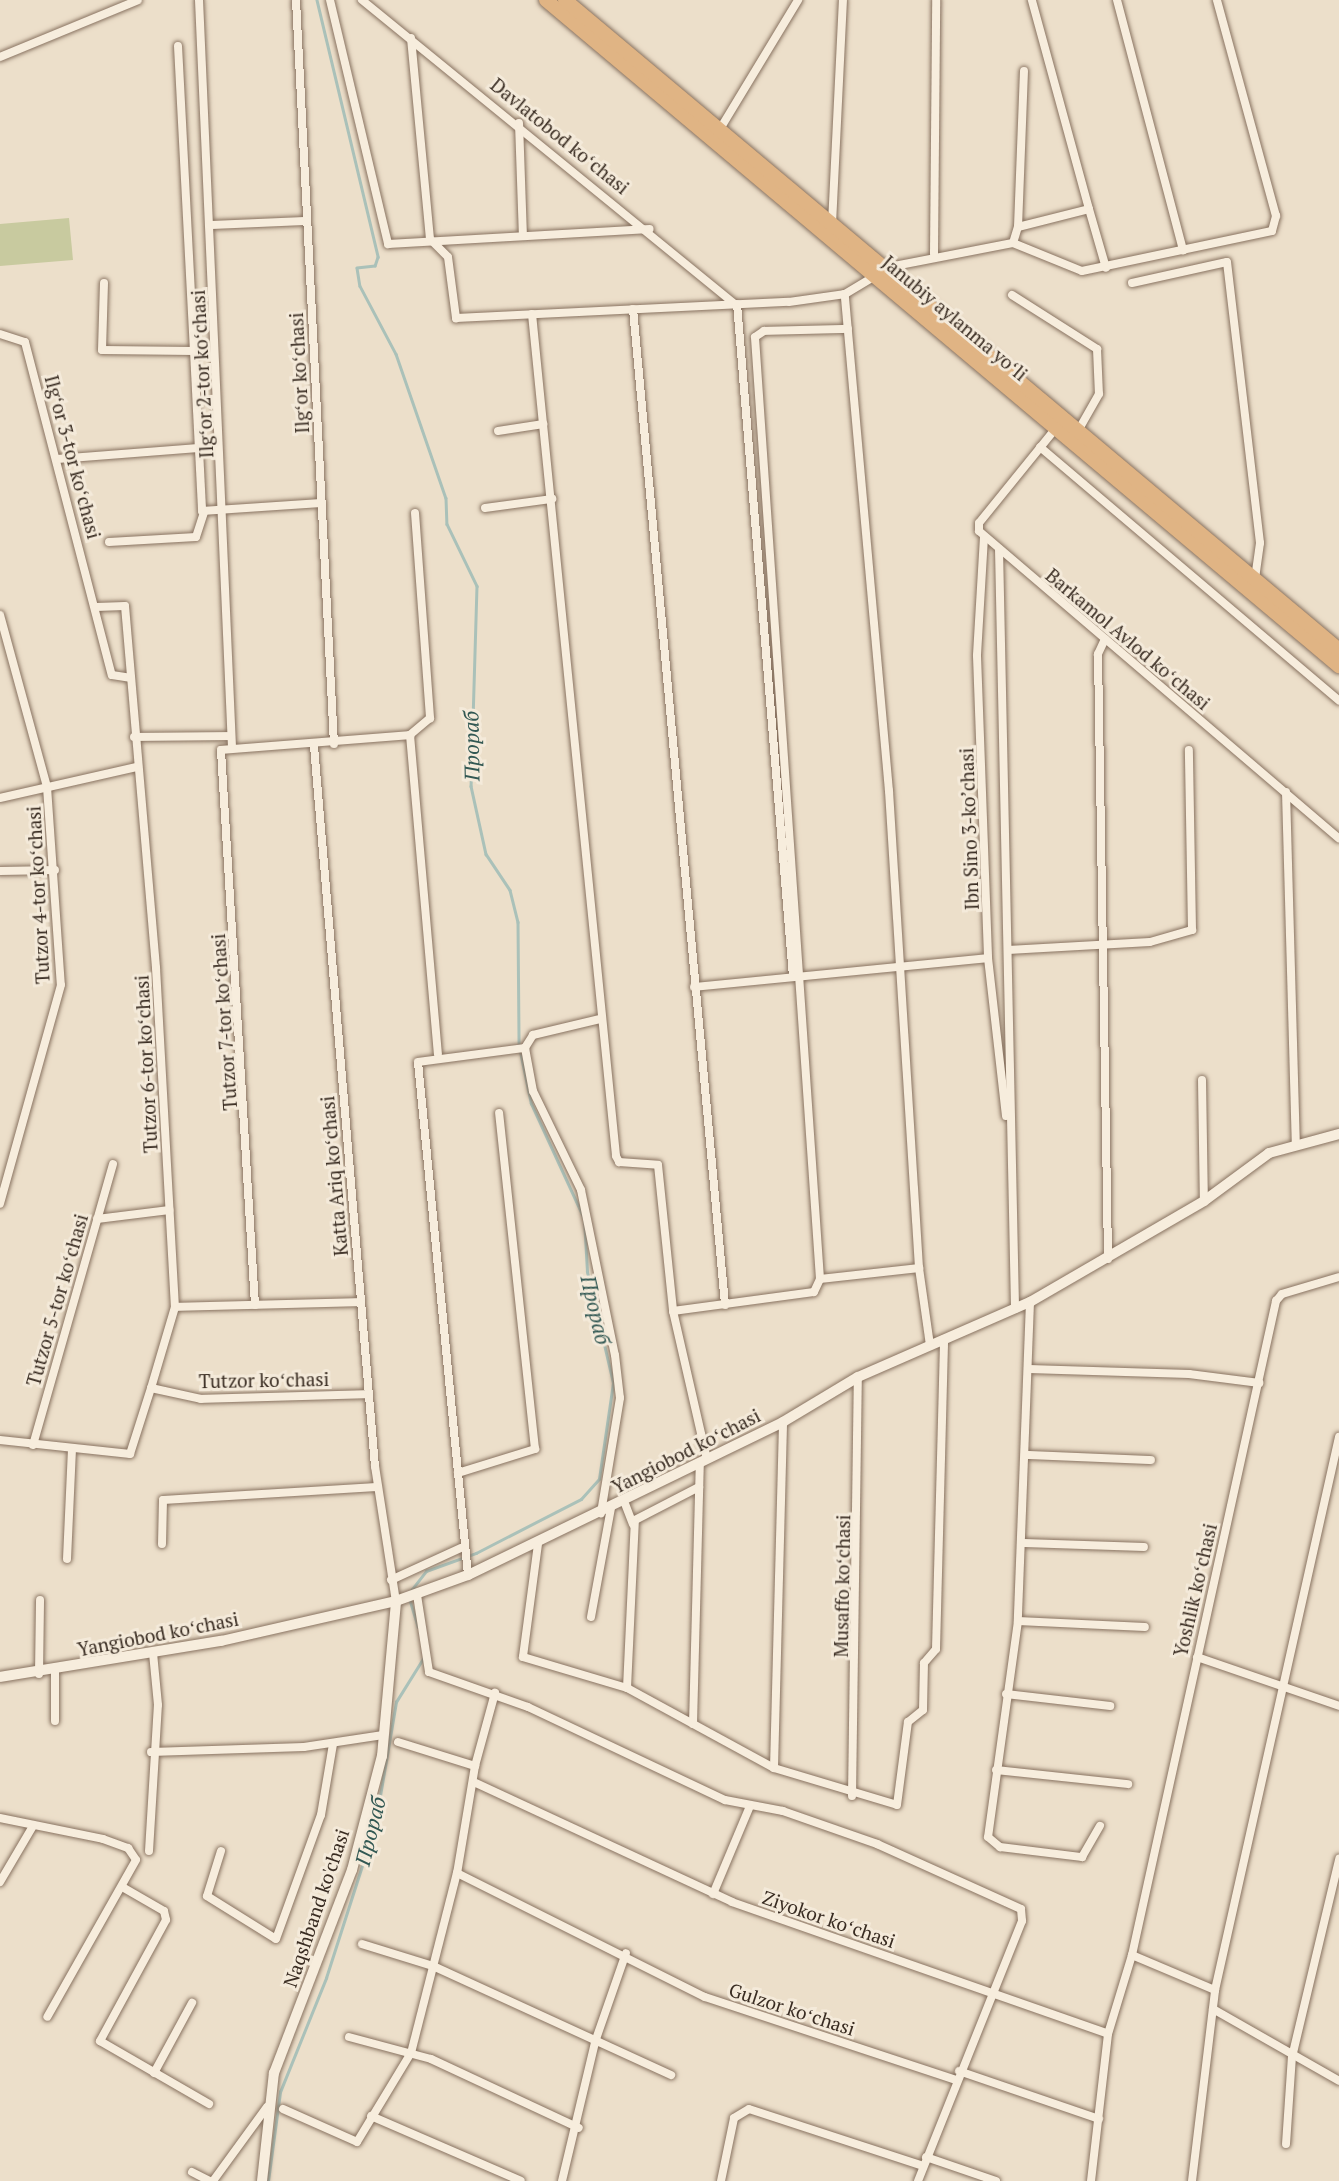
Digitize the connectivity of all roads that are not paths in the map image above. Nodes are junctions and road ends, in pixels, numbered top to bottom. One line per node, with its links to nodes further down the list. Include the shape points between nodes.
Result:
1 (136, 0): 16 (street)
2 (199, 0): 23 (street, Ilgʻor 2-tor koʻchasi)
3 (296, 0): 21 (street, Ilgʻor koʻchasi)
4 (330, 0): 27 (street, via 387,244)
5 (362, 0): 14 (street, Davlatobod koʻchasi)
6 (546, 0): 32 (highway, Janubiy aylanma yoʻli)
7 (798, 0): 19 (street)
8 (843, 0): 22 (street)
9 (936, 0): 30 (street)
10 (1032, 0): 20 (street)
11 (1117, 0): 29 (street)
12 (1217, 0): 29 (street, via 1275,225)
13 (568, 1): 19 (highway, Janubiy aylanma yoʻli)
14 (411, 38): 18 (street, Davlatobod koʻchasi); 27 (street)
15 (178, 46): 42 (street)
16 (0, 57)
17 (1024, 71): 24 (street)
18 (519, 122): 25 (street, Davlatobod koʻchasi); 26 (street)
19 (720, 129): 22 (highway, Janubiy aylanma yoʻli)
20 (1089, 209): 24 (street); 31 (street)
21 (306, 221): 23 (street); 53 (street, Ilgʻor koʻchasi)
22 (832, 224): 32 (highway, Janubiy aylanma yoʻli)
23 (210, 225): 56 (street, Ilgʻor 2-tor koʻchasi)
24 (1018, 227): 28 (street)
25 (650, 229): 26 (street); 37 (street, Davlatobod koʻchasi)
26 (523, 236): 27 (street)
27 (430, 239): 39 (street, via 448,257 454,316)
28 (1013, 243): 30 (street); 31 (street, via 1068,268)
29 (1183, 250): 31 (street)
30 (934, 254): 32 (street)
31 (1106, 268)
32 (879, 272): 35 (street); 46 (highway, Janubiy aylanma yoʻli); 48 (highway, Janubiy aylanma yoʻli)
33 (104, 283): 42 (street, via 102,350)
34 (1132, 283): 61 (street, via 1227,262 1260,543)
35 (845, 294): 37 (street); 40 (street)
36 (1012, 295): 48 (street, via 1097,349 1099,394)
37 (735, 303): 38 (street); 43 (street)
38 (633, 309): 39 (street); 89 (street)
39 (532, 314): 45 (street)
40 (848, 329): 44 (street, via 758,332); 86 (street)
41 (0, 334): 51 (street, Ilgʻor 3-tor koʻchasi, via 25,342)
42 (194, 351): 50 (street)
43 (746, 418): 44 (street); 87 (street)
44 (760, 419): 88 (street)
45 (543, 424): 47 (street); 52 (street)
46 (1056, 428): 49 (street); 66 (highway, Janubiy aylanma yoʻli)
47 (498, 431)
48 (1078, 431): 61 (highway, Janubiy aylanma yoʻli)
49 (1040, 447): 58 (street, via 979,523); 68 (street)
50 (198, 448): 51 (street); 55 (street)
51 (58, 459): 62 (street, Ilgʻor 3-tor koʻchasi)
52 (552, 499): 54 (street); 90 (street)
53 (321, 503): 56 (street); 72 (street, Ilgʻor koʻchasi)
54 (485, 508)
55 (204, 512): 56 (street); 59 (street, via 196,537)
56 (225, 513): 70 (street, Ilgʻor 2-tor koʻchasi)
57 (415, 513): 69 (street, via 430,718)
58 (984, 537): 60 (street, Barkamol Avlod koʻchasi); 85 (street, Ibn Sino 3-koʼchasi, via 976,656)
59 (109, 542)
60 (999, 549): 64 (street, Barkamol Avlod koʻchasi); 84 (street, Ibn Sino 3-koʼchasi)
61 (1255, 579): 65 (highway, Janubiy aylanma yoʻli)
62 (96, 607): 67 (street, Ilgʻor 3-tor koʻchasi, via 112,675); 67 (street, via 124,604)
63 (0, 615): 77 (street, Tutzor 4-tor koʻchasi)
64 (1105, 639): 78 (street, Barkamol Avlod koʻchasi); 83 (street, via 1098,654)
65 (1339, 650)
66 (1339, 666)
67 (130, 678): 71 (street)
68 (1339, 701)
69 (410, 735): 72 (street); 92 (street)
70 (231, 736): 71 (street); 73 (street, Ilgʻor 2-tor koʻchasi)
71 (134, 737): 76 (street, Tutzor 6-tor koʻchasi)
72 (334, 744): 74 (street)
73 (232, 746): 74 (street); 109 (street, Tutzor 7-tor koʻchasi, via 220,757)
74 (314, 746): 107 (street, Katta Ariq koʻchasi)
75 (1189, 750): 83 (street, via 1195,925 1187,935)
76 (137, 767): 77 (street); 101 (street, Tutzor 6-tor koʻchasi)
77 (47, 787): 79 (street); 81 (street, Tutzor 4-tor koʻchasi)
78 (1286, 792): 80 (street, Barkamol Avlod koʻchasi); 97 (street)
79 (0, 798)
80 (1339, 838)
81 (55, 870): 82 (street); 100 (street, Tutzor 4-tor koʻchasi, via 61,985)
82 (0, 871)
83 (1102, 946): 84 (street); 103 (street)
84 (1009, 950): 95 (street, Ibn Sino 3-koʼchasi)
85 (988, 958): 86 (street); 95 (street, Ibn Sino 3-koʼchasi, via 995,1066)
86 (899, 965): 88 (street); 104 (street)
87 (793, 976): 88 (street); 89 (street)
88 (802, 976): 106 (street)
89 (694, 988): 110 (street)
90 (600, 1019): 91 (street, via 533,1035); 113 (street, via 617,1160 658,1165)
91 (521, 1048): 92 (street); 134 (street, via 533,1091 581,1190 614,1355 620,1398)
92 (438, 1055): 129 (street, via 420,1058 417,1066)
93 (1202, 1080): 99 (street)
94 (499, 1113): 129 (street, via 535,1448)
95 (1007, 1119): 112 (street, Ibn Sino 3-koʼchasi)
96 (1339, 1134): 97 (street, Yangiobod koʻchasi)
97 (1296, 1143): 99 (street, Yangiobod koʻchasi, via 1254,1161)
98 (113, 1164): 102 (street, Tutzor 5-tor koʻchasi)
99 (1204, 1201): 103 (street, Yangiobod koʻchasi)
100 (0, 1204)
101 (169, 1210): 102 (street); 111 (street, Tutzor 6-tor koʻchasi)
102 (97, 1219): 124 (street, Tutzor 5-tor koʻchasi)
103 (1108, 1259): 108 (street, Yangiobod koʻchasi)
104 (919, 1268): 106 (street); 115 (street)
105 (1339, 1277): 118 (street, Yoshlik koʻchasi, via 1278,1296)
106 (820, 1279): 110 (street, via 814,1292)
107 (360, 1302): 109 (street); 120 (street, Katta Ariq koʻchasi)
108 (1030, 1302): 112 (street, Yangiobod koʻchasi); 116 (street)
109 (255, 1305): 111 (street)
110 (725, 1305): 113 (street)
111 (174, 1307): 119 (street, Tutzor 6-tor koʻchasi)
112 (1015, 1309): 114 (street, Yangiobod koʻchasi)
113 (673, 1311): 128 (street)
114 (944, 1339): 115 (street, Yangiobod koʻchasi); 172 (street, via 936,1649 924,1663 923,1710 908,1722 897,1805)
115 (930, 1345): 117 (street, Yangiobod koʻchasi)
116 (1029, 1369): 118 (street, via 1189,1374); 126 (street)
117 (858, 1377): 121 (street, Yangiobod koʻchasi); 172 (street, Musaffo koʻchasi)
118 (1258, 1383): 151 (street, Yoshlik koʻchasi)
119 (151, 1388): 120 (street, Tutzor koʻchasi, via 201,1399); 125 (street, via 130,1454)
120 (369, 1394): 130 (street, Katta Ariq koʻchasi)
121 (783, 1422): 128 (street, Yangiobod koʻchasi); 168 (street)
122 (1339, 1437): 155 (street)
123 (0, 1440): 124 (street)
124 (33, 1445): 125 (street)
125 (72, 1450): 141 (street)
126 (1027, 1455): 127 (street); 136 (street)
127 (1151, 1460)
128 (704, 1461): 131 (street); 132 (street, Yangiobod koʻchasi)
129 (458, 1473): 140 (street)
130 (377, 1486): 137 (street, via 163,1500); 143 (street, Katta Ariq koʻchasi)
131 (699, 1487): 135 (street); 162 (street)
132 (624, 1501): 133 (street, Yangiobod koʻchasi); 135 (street)
133 (611, 1508): 134 (street, Yangiobod koʻchasi); 147 (street)
134 (601, 1513): 138 (street, Yangiobod koʻchasi)
135 (633, 1525): 156 (street)
136 (1024, 1543): 139 (street); 148 (street)
137 (162, 1544)
138 (538, 1544): 142 (street, Yangiobod koʻchasi); 156 (street, via 519,1652)
139 (1144, 1547)
140 (461, 1548): 142 (street); 143 (street)
141 (67, 1559)
142 (468, 1574): 144 (street, Yangiobod koʻchasi)
143 (391, 1580): 146 (street, Katta Ariq koʻchasi)
144 (417, 1595): 146 (street, Yangiobod koʻchasi); 157 (street, via 428,1646 425,1667)
145 (40, 1600): 153 (street)
146 (396, 1601): 150 (street, Yangiobod koʻchasi); 163 (street, Naqshband ko'chasi)
147 (591, 1616)
148 (1018, 1620): 149 (street); 158 (street)
149 (1145, 1627)
150 (153, 1653): 152 (street, Yangiobod koʻchasi); 166 (street, via 158,1705)
151 (1197, 1657): 155 (street); 186 (street, Yoshlik koʻchasi)
152 (55, 1672): 153 (street, Yangiobod koʻchasi); 161 (street)
153 (39, 1674): 154 (street, Yangiobod koʻchasi)
154 (0, 1677)
155 (1285, 1685): 160 (street); 188 (street)
156 (627, 1688): 162 (street)
157 (495, 1693): 167 (street); 173 (street)
158 (1006, 1694): 159 (street); 169 (street)
159 (1110, 1706)
160 (1339, 1706)
161 (55, 1721)
162 (693, 1724): 168 (street)
163 (383, 1735): 165 (street); 203 (street, Naqshband ko'chasi, via 352,1870)
164 (398, 1742): 167 (street)
165 (333, 1744): 166 (street); 178 (street, via 321,1815 276,1939 207,1896)
166 (151, 1752): 177 (street)
167 (475, 1766): 170 (street)
168 (774, 1768): 172 (street)
169 (996, 1770): 171 (street); 176 (street, via 988,1838 992,1846 1083,1857)
170 (476, 1783): 180 (street); 183 (street, Ziyokor koʻchasi)
171 (1128, 1784)
172 (852, 1796)
173 (750, 1806): 183 (street); 189 (street, via 877,1844 1021,1909 1022,1921)
174 (0, 1818): 175 (street)
175 (33, 1826): 181 (street); 182 (street, via 128,1848 136,1860)
176 (1100, 1826)
177 (149, 1851)
178 (221, 1851)
179 (1339, 1859): 197 (street)
180 (457, 1872): 185 (street, Gulzor koʻchasi); 187 (street)
181 (0, 1882)
182 (124, 1888): 192 (street); 198 (street, via 163,1911 166,1920 100,2041)
183 (713, 1894): 189 (street, Ziyokor koʻchasi)
184 (362, 1944): 187 (street)
185 (626, 1953): 195 (street); 200 (street, Gulzor koʻchasi, via 705,1997)
186 (1132, 1955): 188 (street); 193 (street, Yoshlik koʻchasi)
187 (433, 1966): 195 (street); 196 (street)
188 (1215, 1990): 191 (street)
189 (991, 1992): 193 (street, Ziyokor koʻchasi); 200 (street)
190 (192, 2003): 198 (street)
191 (1213, 2009): 197 (street); 219 (street)
192 (47, 2017)
193 (1108, 2034): 206 (street, Yoshlik koʻchasi)
194 (349, 2037): 196 (street)
195 (596, 2042): 199 (street); 207 (street)
196 (411, 2053): 205 (street); 207 (street)
197 (1292, 2057): 201 (street); 208 (street)
198 (154, 2073): 202 (street)
199 (671, 2075)
200 (958, 2076): 206 (street, Gulzor koʻchasi); 209 (street)
201 (1339, 2081)
202 (209, 2104)
203 (267, 2107): 211 (street); 212 (street, Naqshband ko'chasi)
204 (283, 2109): 205 (street, via 357,2142)
205 (371, 2116): 213 (street)
206 (1099, 2119): 218 (street, Yoshlik koʻchasi)
207 (579, 2127): 214 (street)
208 (1286, 2144)
209 (925, 2161): 215 (street, via 749,2109 734,2118); 216 (street); 217 (street)
210 (192, 2172): 211 (street)
211 (211, 2181)
212 (262, 2181)
213 (521, 2181)
214 (562, 2181)
215 (721, 2181)
216 (918, 2181)
217 (996, 2181)
218 (1091, 2181)
219 (1192, 2181)

